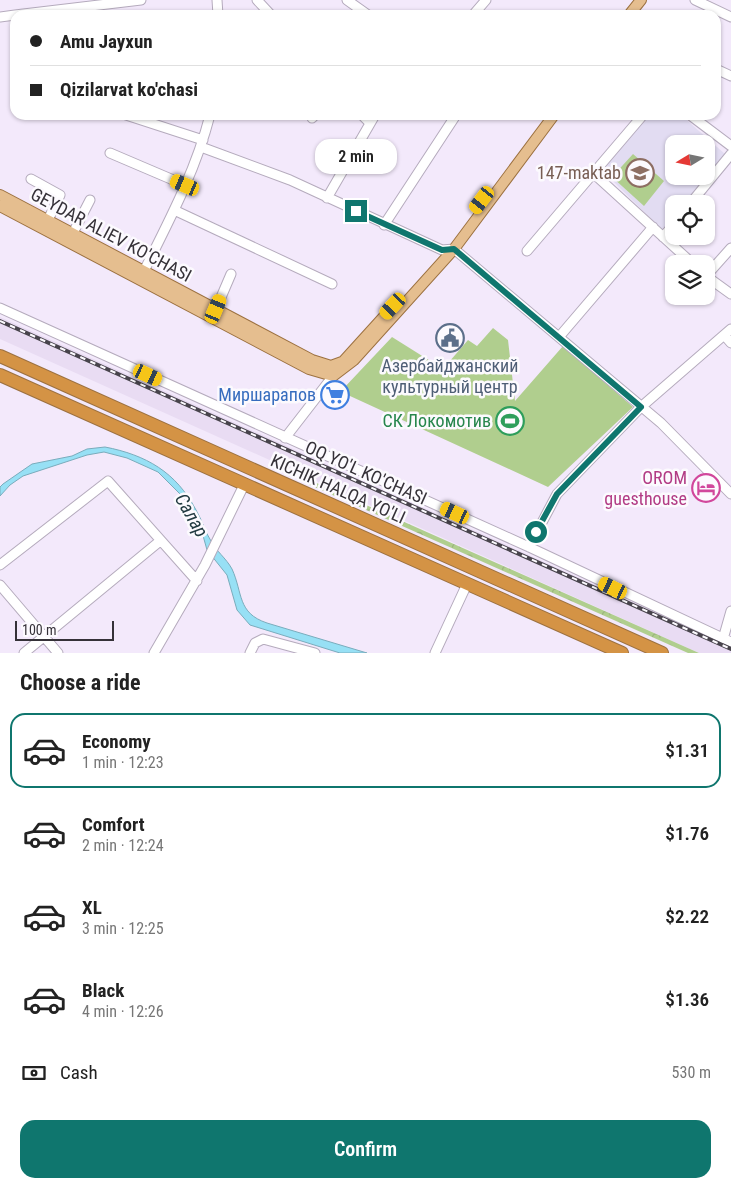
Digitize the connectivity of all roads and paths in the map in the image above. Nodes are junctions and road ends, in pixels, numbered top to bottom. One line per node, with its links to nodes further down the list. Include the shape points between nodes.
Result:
1 (140, 0): 7 (street)
2 (257, 0): 8 (street)
3 (347, 0): 9 (street)
4 (486, 0): 10 (street)
5 (641, 0): 11 (main road)
6 (695, 0): 12 (street)
7 (82, 10)
8 (266, 10)
9 (361, 10)
10 (477, 10)
11 (633, 10)
12 (716, 10)
13 (140, 120): 23 (street)
14 (209, 120): 23 (street)
15 (366, 120): 22 (street)
16 (372, 120): 22 (street)
17 (453, 120): 37 (street)
18 (543, 120): 43 (main road)
19 (550, 120): 43 (main road)
20 (639, 120): 27 (street)
21 (697, 120): 24 (street)
22 (370, 124): 32 (street)
23 (202, 143): 29 (street); 32 (street)
24 (731, 146)
25 (110, 153): 29 (street)
26 (731, 154): 31 (street)
27 (593, 173): 38 (street); 44 (street)
28 (31, 179): 36 (street, via 60,195)
29 (185, 185): 35 (street)
30 (0, 195): 36 (main road, GEYDAR ALIEV KO'CHASI)
31 (697, 195)
32 (327, 198): 37 (street)
33 (90, 200): 39 (street)
34 (0, 206): 48 (main road, GEYDAR ALIEV KO'CHASI)
35 (174, 210): 48 (street); 50 (street)
36 (48, 220): 39 (main road, GEYDAR ALIEV KO'CHASI)
37 (384, 224): 43 (street)
38 (652, 227): 41 (street); 56 (street)
39 (73, 234): 48 (main road, GEYDAR ALIEV KO'CHASI)
40 (665, 235): 41 (street)
41 (663, 237): 45 (street)
42 (731, 248): 46 (street)
43 (449, 250): 56 (street); 59 (main road); 61 (main road, via 354,360)
44 (527, 251)
45 (683, 255)
46 (715, 266)
47 (232, 274): 53 (street)
48 (143, 275): 53 (main road, GEYDAR ALIEV KO'CHASI); 55 (main road, GEYDAR ALIEV KO'CHASI)
49 (715, 282): 51 (street)
50 (332, 284)
51 (731, 294)
52 (0, 308): 63 (street, OQ YO'L KO'CHASI)
53 (216, 309): 55 (main road, GEYDAR ALIEV KO'CHASI)
54 (728, 332): 57 (street); 62 (street)
55 (256, 335): 59 (main road, GEYDAR ALIEV KO'CHASI, via 320,363 331,366); 61 (main road, GEYDAR ALIEV KO'CHASI, via 309,369)
56 (560, 337): 62 (street)
57 (731, 343)
58 (0, 356): 64 (highway, KICHIK HALQA YO'LI)
59 (342, 362): 61 (main road)
60 (0, 375): 65 (highway, KICHIK HALQA YO'LI)
61 (333, 376): 63 (street)
62 (641, 407): 66 (street); 68 (street, via 557,494)
63 (285, 438): 68 (street, OQ YO'L KO'CHASI)
64 (250, 469): 65 (highway); 83 (highway, KICHIK HALQA YO'LI)
65 (244, 485): 70 (street); 71 (highway, KICHIK HALQA YO'LI)
66 (731, 494)
67 (160, 541): 69 (street, via 108,481); 70 (street); 74 (street)
68 (529, 547): 75 (street, OQ YO'L KO'CHASI)
69 (0, 565)
70 (197, 581): 78 (street)
71 (467, 584): 81 (street); 82 (highway, KICHIK HALQA YO'LI)
72 (0, 585): 74 (street)
73 (731, 611): 75 (street)
74 (44, 638): 76 (street); 77 (street)
75 (727, 641)
76 (24, 653)
77 (58, 653)
78 (155, 653)
79 (250, 653): 80 (street, via 255,643 263,639)
80 (315, 653)
81 (435, 653)
82 (622, 653)
83 (662, 653)

